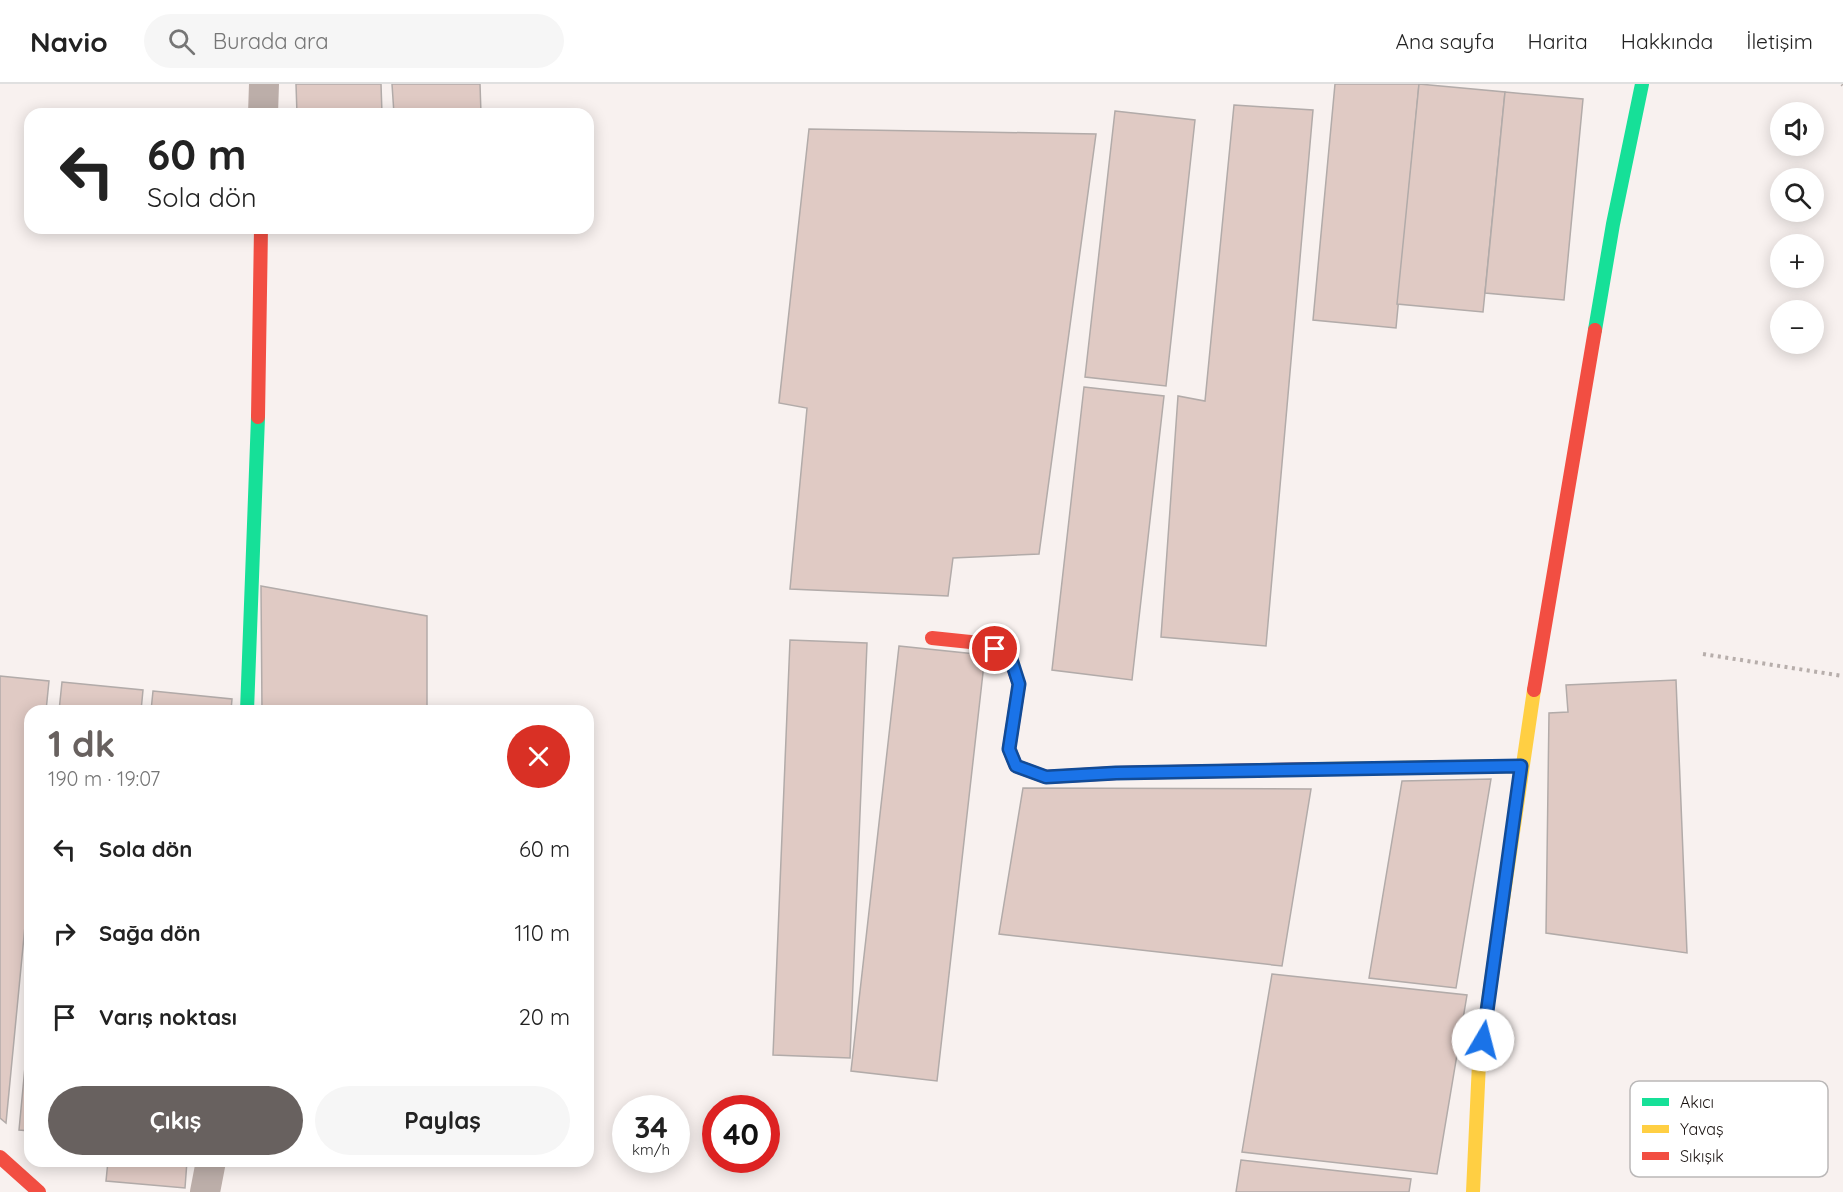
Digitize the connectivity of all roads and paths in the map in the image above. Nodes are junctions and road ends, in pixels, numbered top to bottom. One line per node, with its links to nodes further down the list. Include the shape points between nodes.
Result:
1 (264, 84): 3 (street)
2 (1642, 84): 9 (street, via 1613,224)
3 (263, 108)
4 (261, 234): 8 (street)
5 (932, 638): 9 (street, via 980,643 1010,656 1019,684 1009,749 1016,766 1046,777)
6 (1703, 654): 7 (path)
7 (1843, 676)
8 (247, 705)
9 (1521, 766): 14 (street, via 1479,1063)
10 (0, 1157): 12 (street)
11 (210, 1167): 13 (street)
12 (39, 1192)
13 (205, 1192)
14 (1473, 1192)

